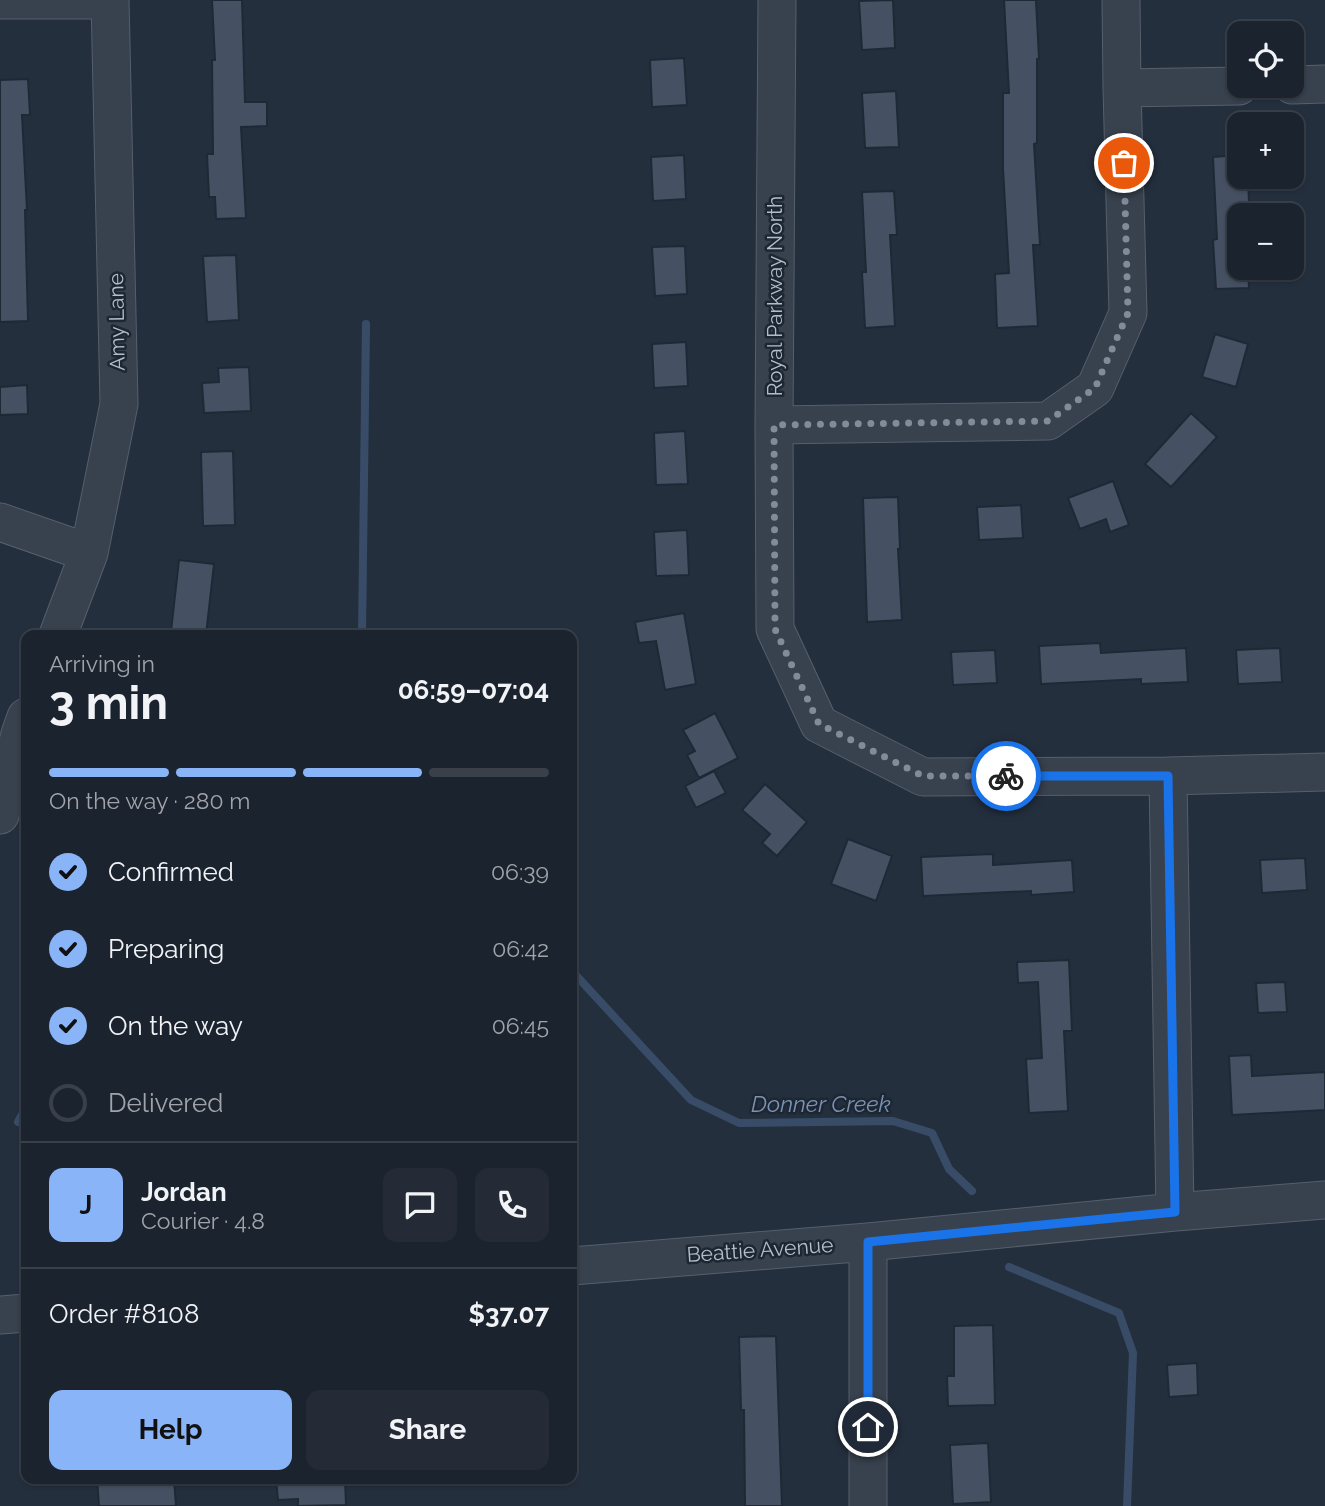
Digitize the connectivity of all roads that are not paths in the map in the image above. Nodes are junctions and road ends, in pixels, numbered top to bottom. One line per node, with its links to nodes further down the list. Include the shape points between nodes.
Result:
1 (0, 0): 2 (street)
2 (110, 0): 11 (street, Amy Lane, via 119,404)
3 (776, 0): 9 (street, Royal Parkway North)
4 (1121, 0): 8 (street)
5 (1325, 84): 6 (street)
6 (1304, 85)
7 (1227, 86): 8 (street)
8 (1122, 88): 9 (street, via 1128,313 1095,388 1048,421)
9 (774, 425): 15 (street, Royal Parkway North, via 775,629 819,724 923,776)
10 (0, 522): 11 (street)
11 (89, 552): 12 (street, Amy Lane)
12 (60, 630)
13 (21, 731): 16 (street)
14 (1325, 772): 15 (street, Royal Parkway North)
15 (1168, 776): 18 (street)
16 (0, 815)
17 (1325, 1200): 18 (street, Beattie Avenue)
18 (1175, 1212): 19 (street, Beattie Avenue)
19 (868, 1242): 20 (street, Beattie Avenue); 23 (street)
20 (577, 1266)
21 (21, 1313): 22 (street)
22 (0, 1315)
23 (868, 1506)

